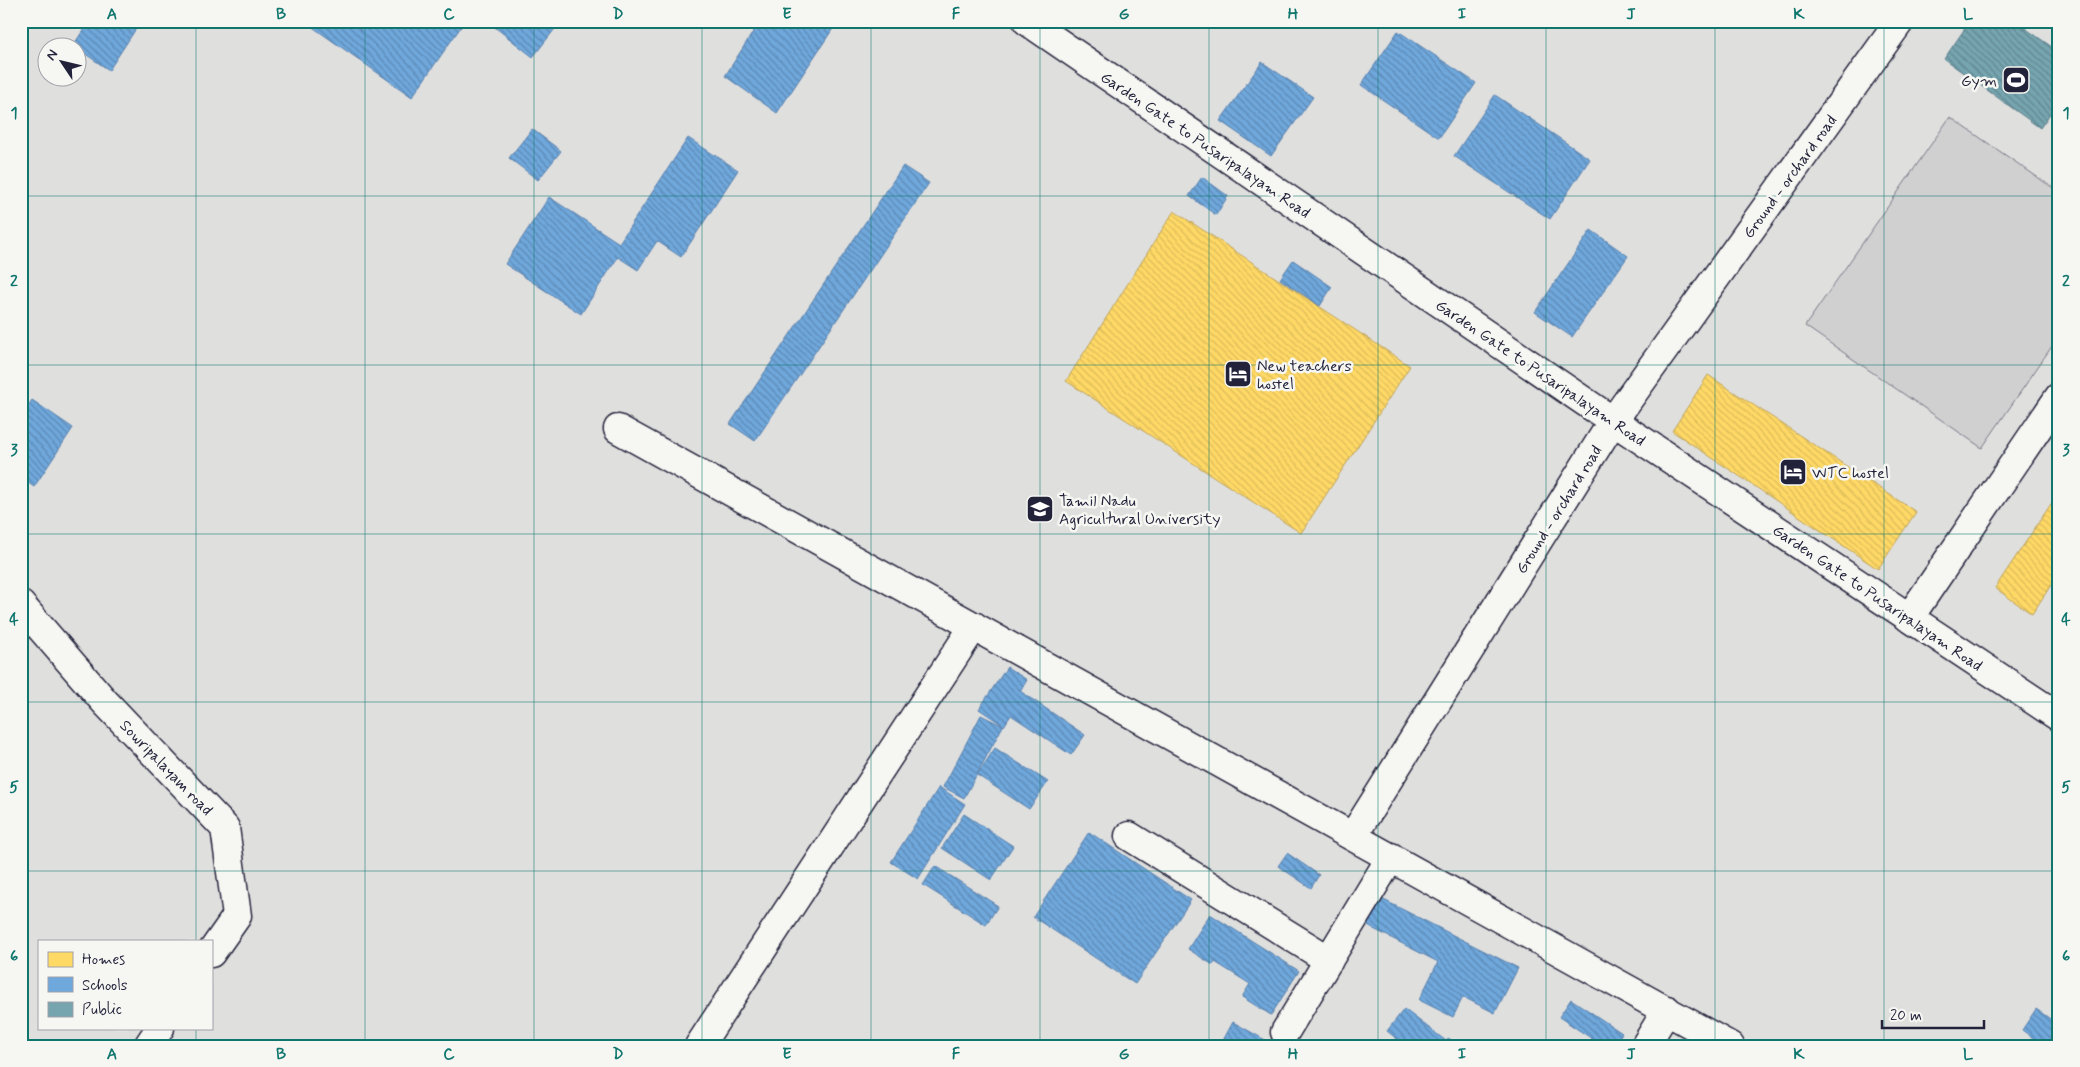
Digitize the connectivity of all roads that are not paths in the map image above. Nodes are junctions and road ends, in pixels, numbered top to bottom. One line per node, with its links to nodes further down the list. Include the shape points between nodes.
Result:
1 (1027, 21): 4 (street, Garden Gate to Pusaripalayam Road)
2 (1900, 21): 4 (street, Ground - orchard road)
3 (2059, 396): 7 (street)
4 (1613, 422): 7 (street, Garden Gate to Pusaripalayam Road); 11 (street, Ground - orchard road)
5 (618, 429): 8 (street)
6 (21, 605): 13 (street, Sowripalayam road, via 104,701 224,828 237,916)
7 (1909, 618): 9 (street, Garden Gate to Pusaripalayam Road)
8 (974, 626): 11 (street); 19 (street)
9 (2059, 717)
10 (1129, 836): 14 (street)
11 (1353, 836): 12 (street)
12 (1391, 857): 14 (street); 15 (street)
13 (212, 952)
14 (1329, 960): 17 (street)
15 (1667, 1010): 20 (street); 21 (street)
16 (159, 1030): 18 (street)
17 (1285, 1032)
18 (148, 1046)
19 (699, 1046)
20 (1645, 1046)
21 (1730, 1046)

